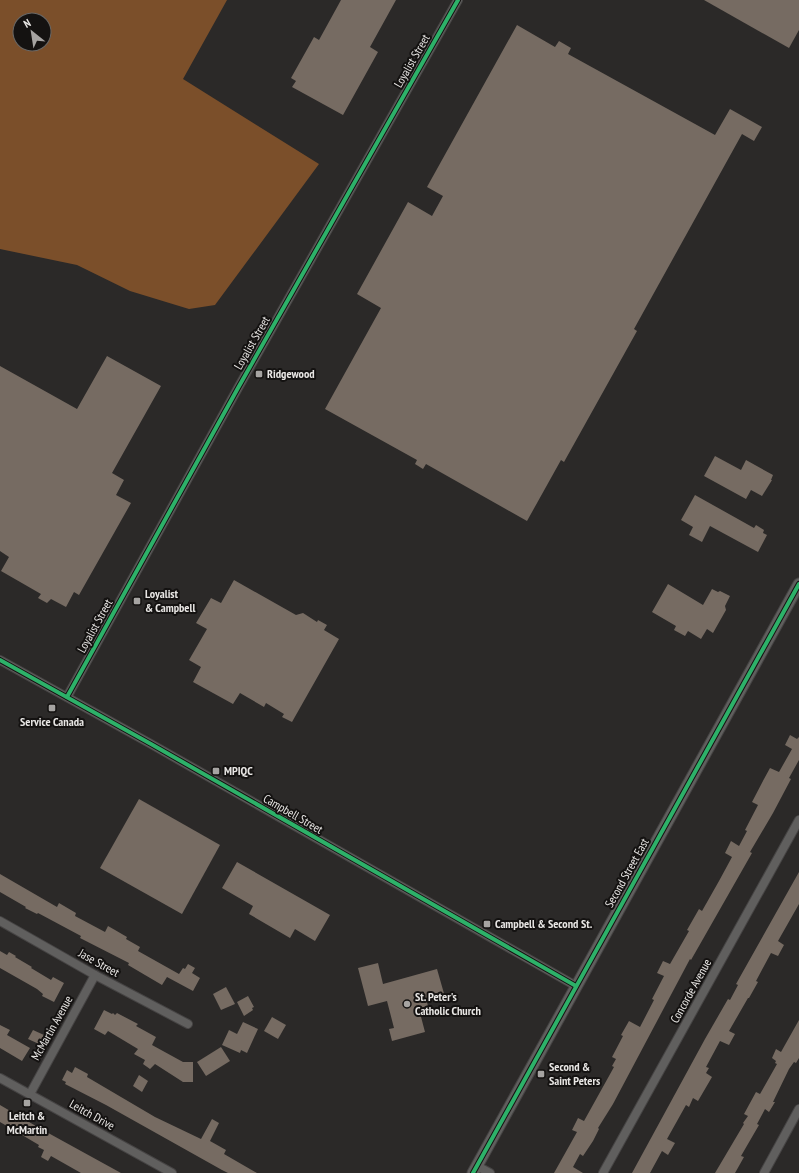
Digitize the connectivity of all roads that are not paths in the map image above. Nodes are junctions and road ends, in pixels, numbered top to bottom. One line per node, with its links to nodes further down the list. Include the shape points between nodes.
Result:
1 (458, 0): 4 (street, Loyalist Street)
2 (799, 584): 8 (main road, Second Street East)
3 (0, 660): 4 (street, Campbell Street)
4 (67, 697): 8 (street, Campbell Street)
5 (799, 820): 16 (street, Concorde Avenue)
6 (0, 921): 7 (street, Jase Street)
7 (95, 974): 9 (street, Jase Street); 11 (street, McMartin Avenue)
8 (576, 986): 13 (main road, Second Street East)
9 (188, 1024)
10 (0, 1078): 11 (street, Leitch Drive)
11 (30, 1094): 14 (street, Leitch Drive)
12 (799, 1109): 17 (street)
13 (475, 1169): 15 (street)
14 (172, 1173)
15 (490, 1173)
16 (603, 1173)
17 (764, 1173)

